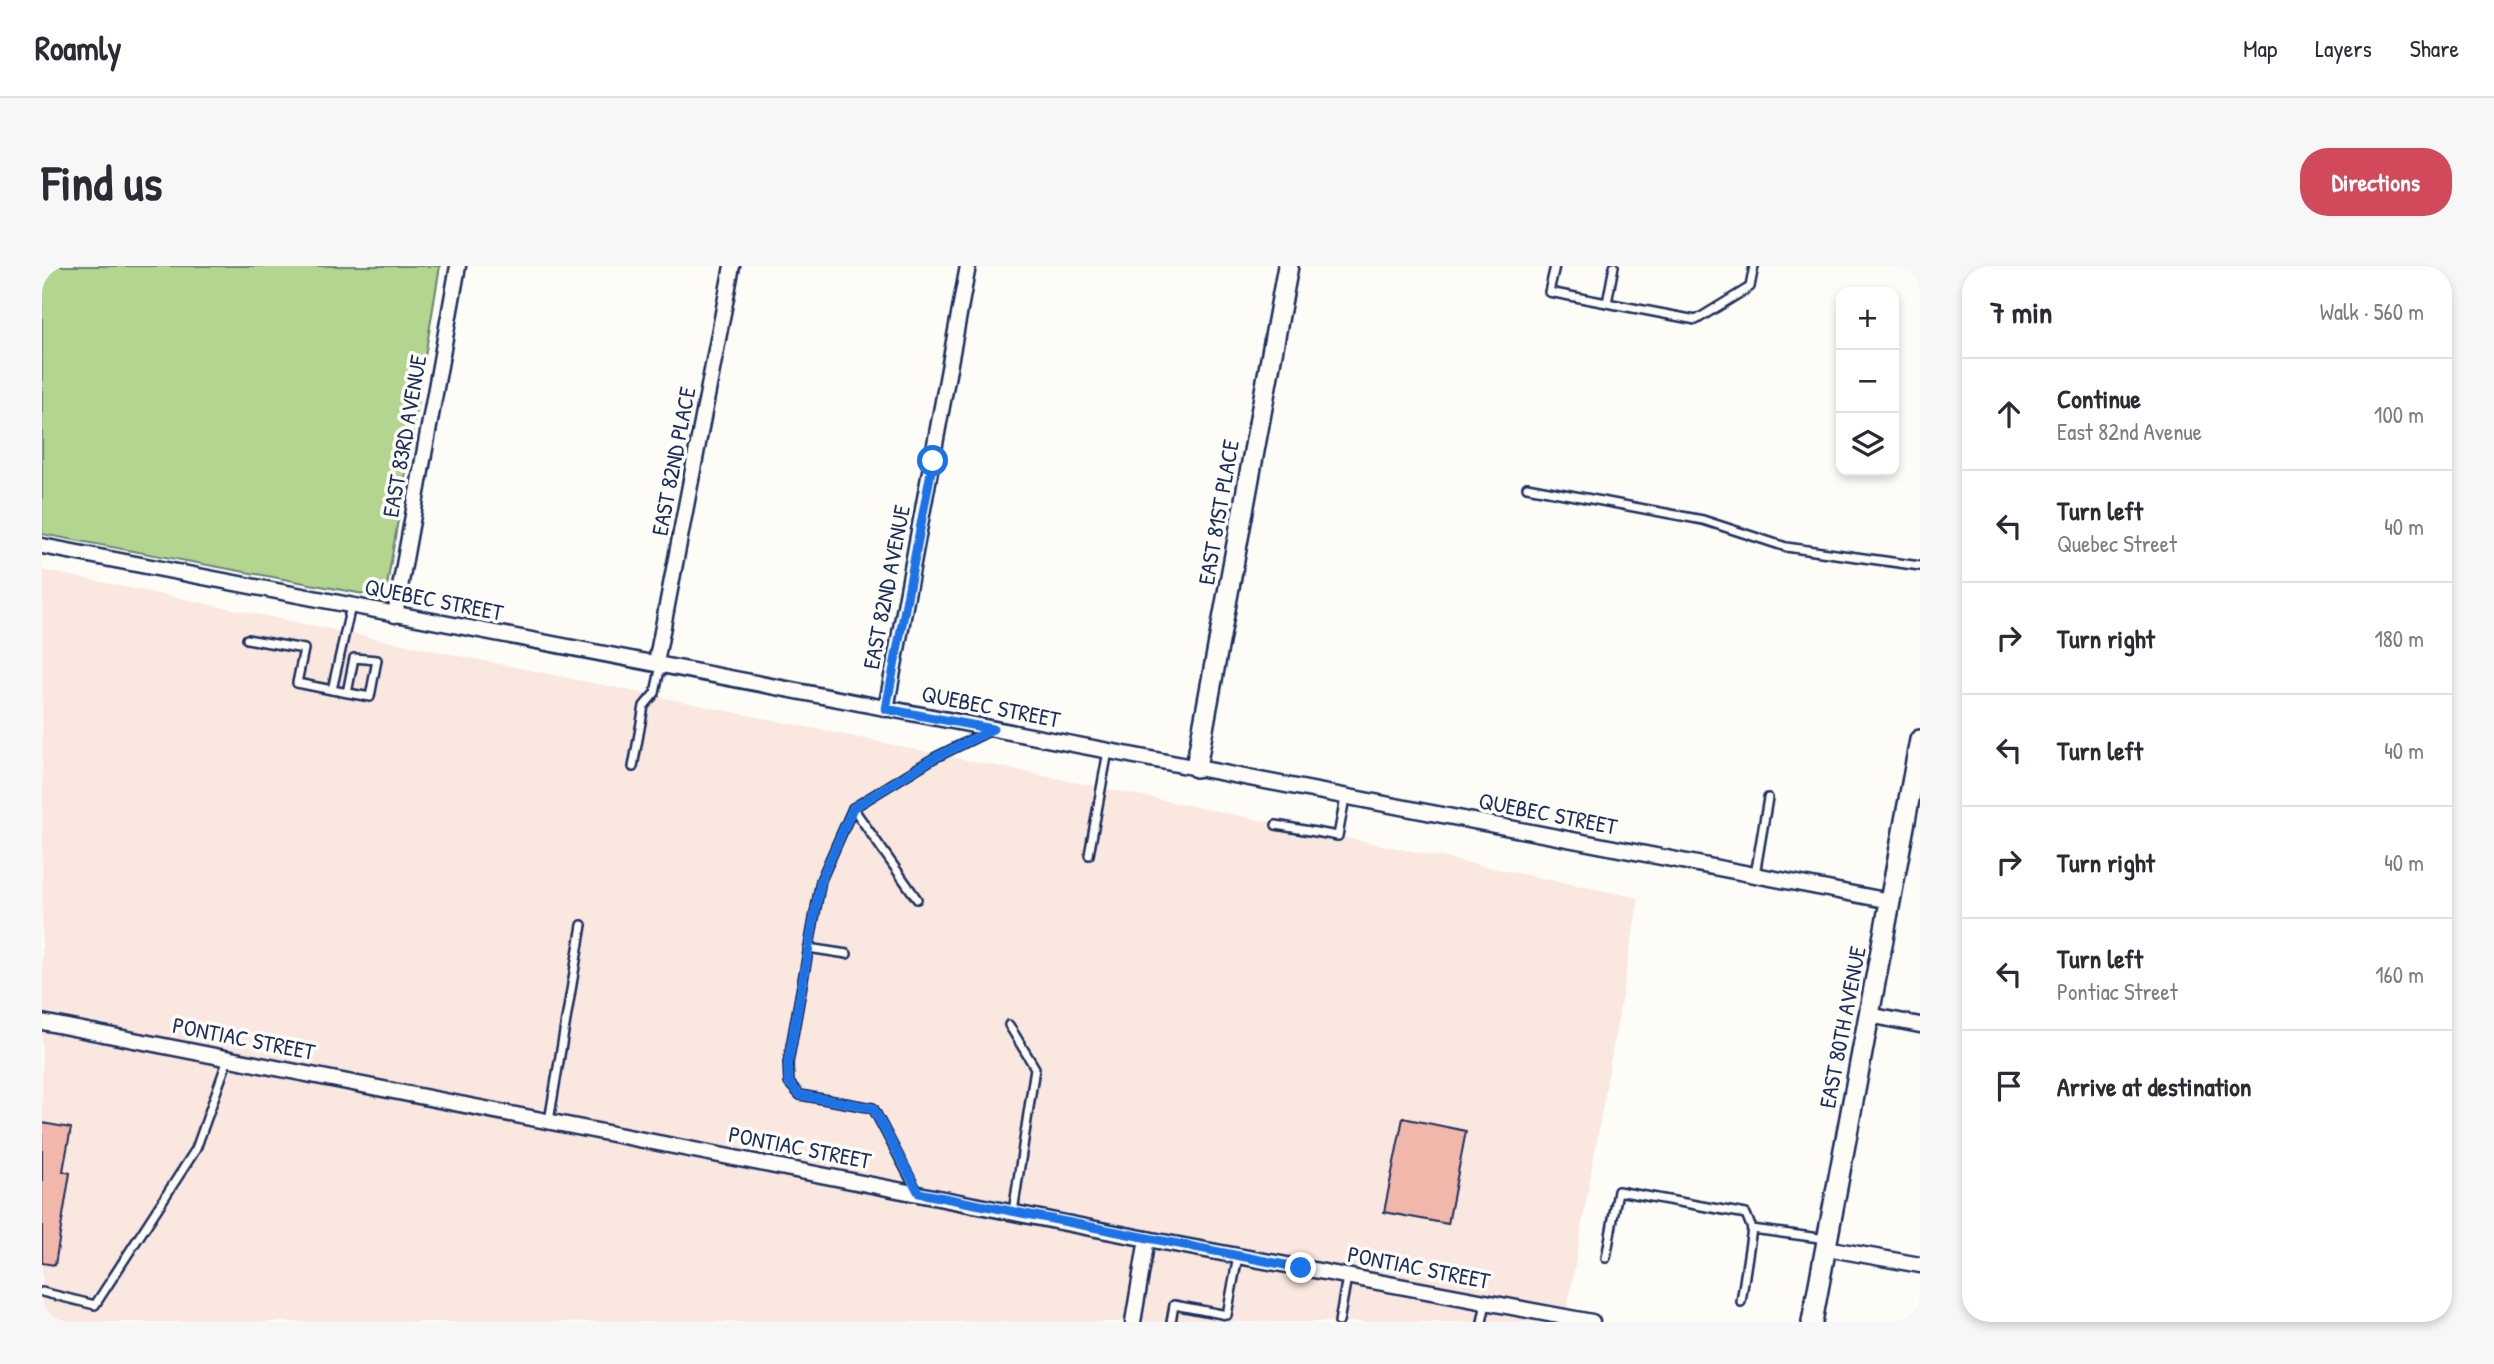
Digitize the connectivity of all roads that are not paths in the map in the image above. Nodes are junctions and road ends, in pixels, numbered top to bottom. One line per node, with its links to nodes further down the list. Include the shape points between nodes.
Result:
1 (458, 266): 13 (street, EAST 83RD AVENUE)
2 (732, 266): 15 (street, EAST 82ND PLACE)
3 (968, 266): 18 (street, EAST 82ND AVENUE)
4 (1288, 266): 22 (street, EAST 81ST PLACE)
5 (1555, 266): 8 (lane, via 1549,292)
6 (1614, 266): 8 (lane)
7 (1755, 266): 8 (lane, via 1750,287 1696,320)
8 (1607, 303)
9 (1527, 486): 11 (lane, via 1703,520 1786,547)
10 (42, 546): 12 (street, QUEBEC STREET)
11 (1920, 566)
12 (351, 606): 13 (street, QUEBEC STREET); 16 (lane)
13 (395, 615): 15 (street, QUEBEC STREET)
14 (247, 639): 16 (lane, via 304,649 297,683)
15 (659, 664): 18 (street, QUEBEC STREET); 23 (lane, via 655,693 644,706)
16 (332, 691): 17 (lane)
17 (347, 693): 17 (lane, via 370,697 377,660 354,658)
18 (886, 709): 19 (street, QUEBEC STREET)
19 (993, 729): 21 (street, QUEBEC STREET); 26 (lane, via 934,758)
20 (1920, 740): 27 (street, EAST 80TH AVENUE)
21 (1108, 751): 22 (street, QUEBEC STREET); 29 (lane)
22 (1196, 766): 24 (street, QUEBEC STREET)
23 (633, 767)
24 (1345, 798): 28 (lane, via 1338,836); 30 (street, QUEBEC STREET)
25 (1768, 798): 30 (lane)
26 (853, 808): 31 (lane); 34 (lane, via 821,880)
27 (1914, 811): 32 (street, EAST 80TH AVENUE)
28 (1276, 825)
29 (1089, 855)
30 (1755, 875): 32 (street, QUEBEC STREET)
31 (917, 899)
32 (1890, 901): 36 (street, EAST 80TH AVENUE)
33 (582, 925): 41 (lane)
34 (808, 948): 35 (lane); 42 (lane, via 788,1063 789,1083 800,1095 873,1108)
35 (847, 954)
36 (1869, 1016): 39 (street); 46 (street, EAST 80TH AVENUE)
37 (42, 1022): 40 (street, PONTIAC STREET)
38 (1009, 1025): 43 (lane, via 1035,1068)
39 (1920, 1025)
40 (228, 1059): 41 (street, PONTIAC STREET); 51 (lane, via 196,1149 96,1305)
41 (549, 1121): 42 (street, PONTIAC STREET)
42 (919, 1193): 43 (street, PONTIAC STREET)
43 (1013, 1212): 45 (street, PONTIAC STREET)
44 (1752, 1229): 46 (lane); 48 (lane, via 1746,1214 1618,1191); 52 (lane)
45 (1147, 1239): 47 (street, PONTIAC STREET); 54 (street)
46 (1827, 1243): 49 (street); 59 (street, EAST 80TH AVENUE)
47 (1238, 1256): 50 (street, PONTIAC STREET); 55 (lane, via 1227,1315 1174,1305)
48 (1606, 1258)
49 (1920, 1265)
50 (1347, 1277): 53 (street, PONTIAC STREET); 56 (lane)
51 (42, 1292)
52 (1741, 1302)
53 (1486, 1303): 57 (lane); 58 (street, PONTIAC STREET)
54 (1133, 1322)
55 (1171, 1322)
56 (1339, 1322)
57 (1482, 1322)
58 (1592, 1322)
59 (1812, 1322)

